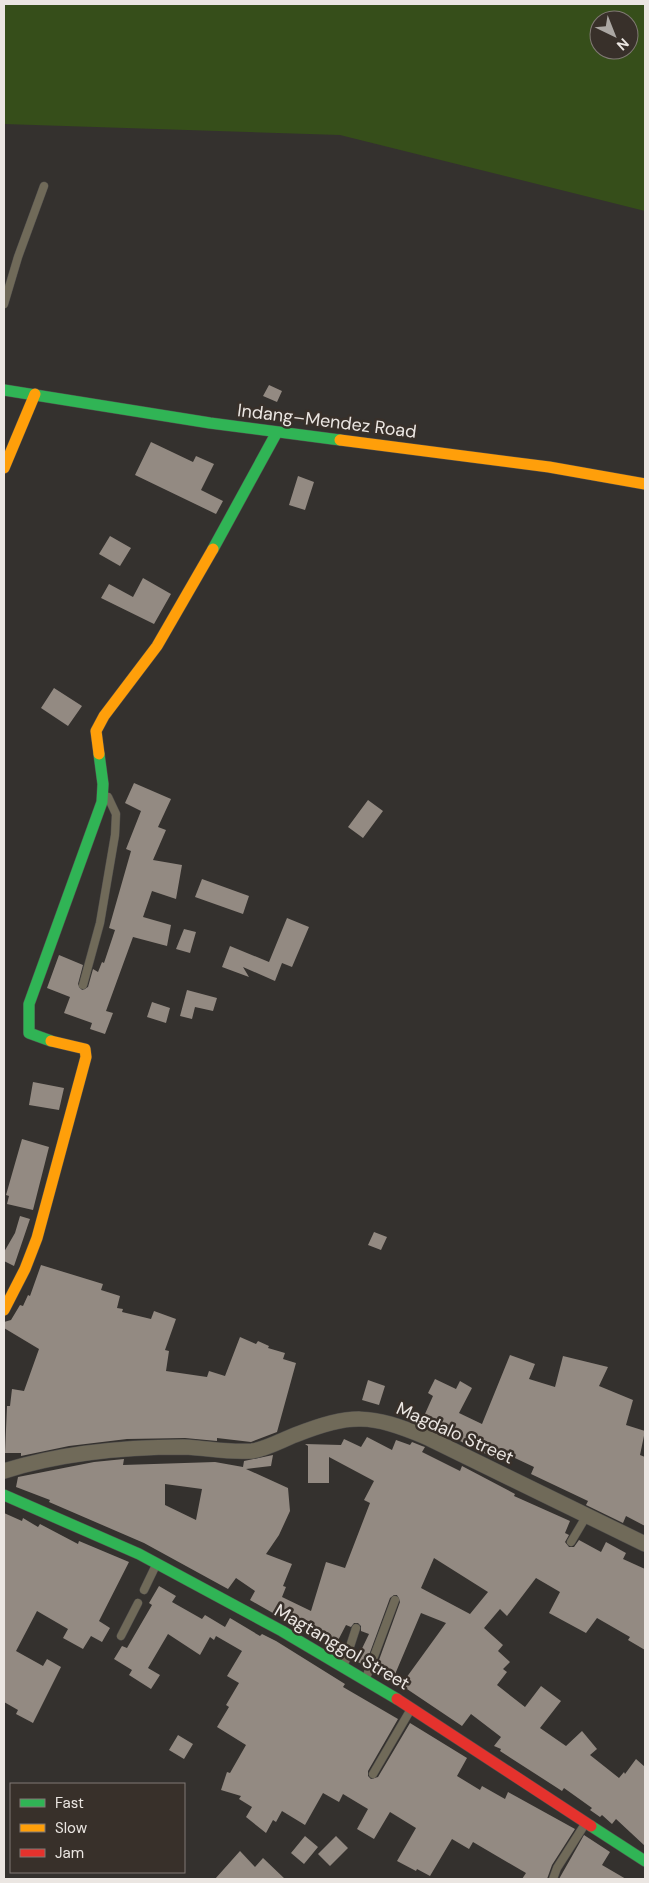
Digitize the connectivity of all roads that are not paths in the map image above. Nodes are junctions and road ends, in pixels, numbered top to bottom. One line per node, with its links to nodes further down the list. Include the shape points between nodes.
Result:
1 (44, 186): 2 (lane)
2 (4, 304)
3 (4, 390): 4 (street, Indang–Mendez Road)
4 (35, 394): 5 (street, Indang–Mendez Road); 6 (street)
5 (277, 432): 7 (street, Indang–Mendez Road, via 549,467); 8 (street, via 175,618 96,731)
6 (4, 468)
7 (645, 484)
8 (103, 784): 9 (lane, via 116,814 115,834 100,923); 10 (street, via 102,802 29,1004 28,1020 29,1033 39,1039 72,1042 85,1049 86,1057 70,1106 38,1234 27,1265)
9 (83, 985)
10 (4, 1310)
11 (4, 1471): 13 (street, Magdalo Street, via 88,1453 134,1449 255,1450 333,1422 367,1418 394,1424 426,1437)
12 (4, 1495): 16 (street, Magtanggol Street)
13 (587, 1516): 14 (lane); 15 (street, Magdalo Street)
14 (571, 1542)
15 (645, 1544)
16 (157, 1563): 17 (lane); 22 (street, Magtanggol Street)
17 (144, 1590)
18 (395, 1600): 23 (lane)
19 (138, 1603): 21 (lane)
20 (356, 1628): 22 (lane)
21 (121, 1636)
22 (343, 1667): 23 (street, Magtanggol Street)
23 (366, 1680): 24 (street, Magtanggol Street)
24 (412, 1708): 25 (lane); 26 (street, Magtanggol Street)
25 (373, 1774)
26 (586, 1822): 27 (street, Magtanggol Street); 28 (lane, via 557,1868)
27 (645, 1861)
28 (554, 1879)

